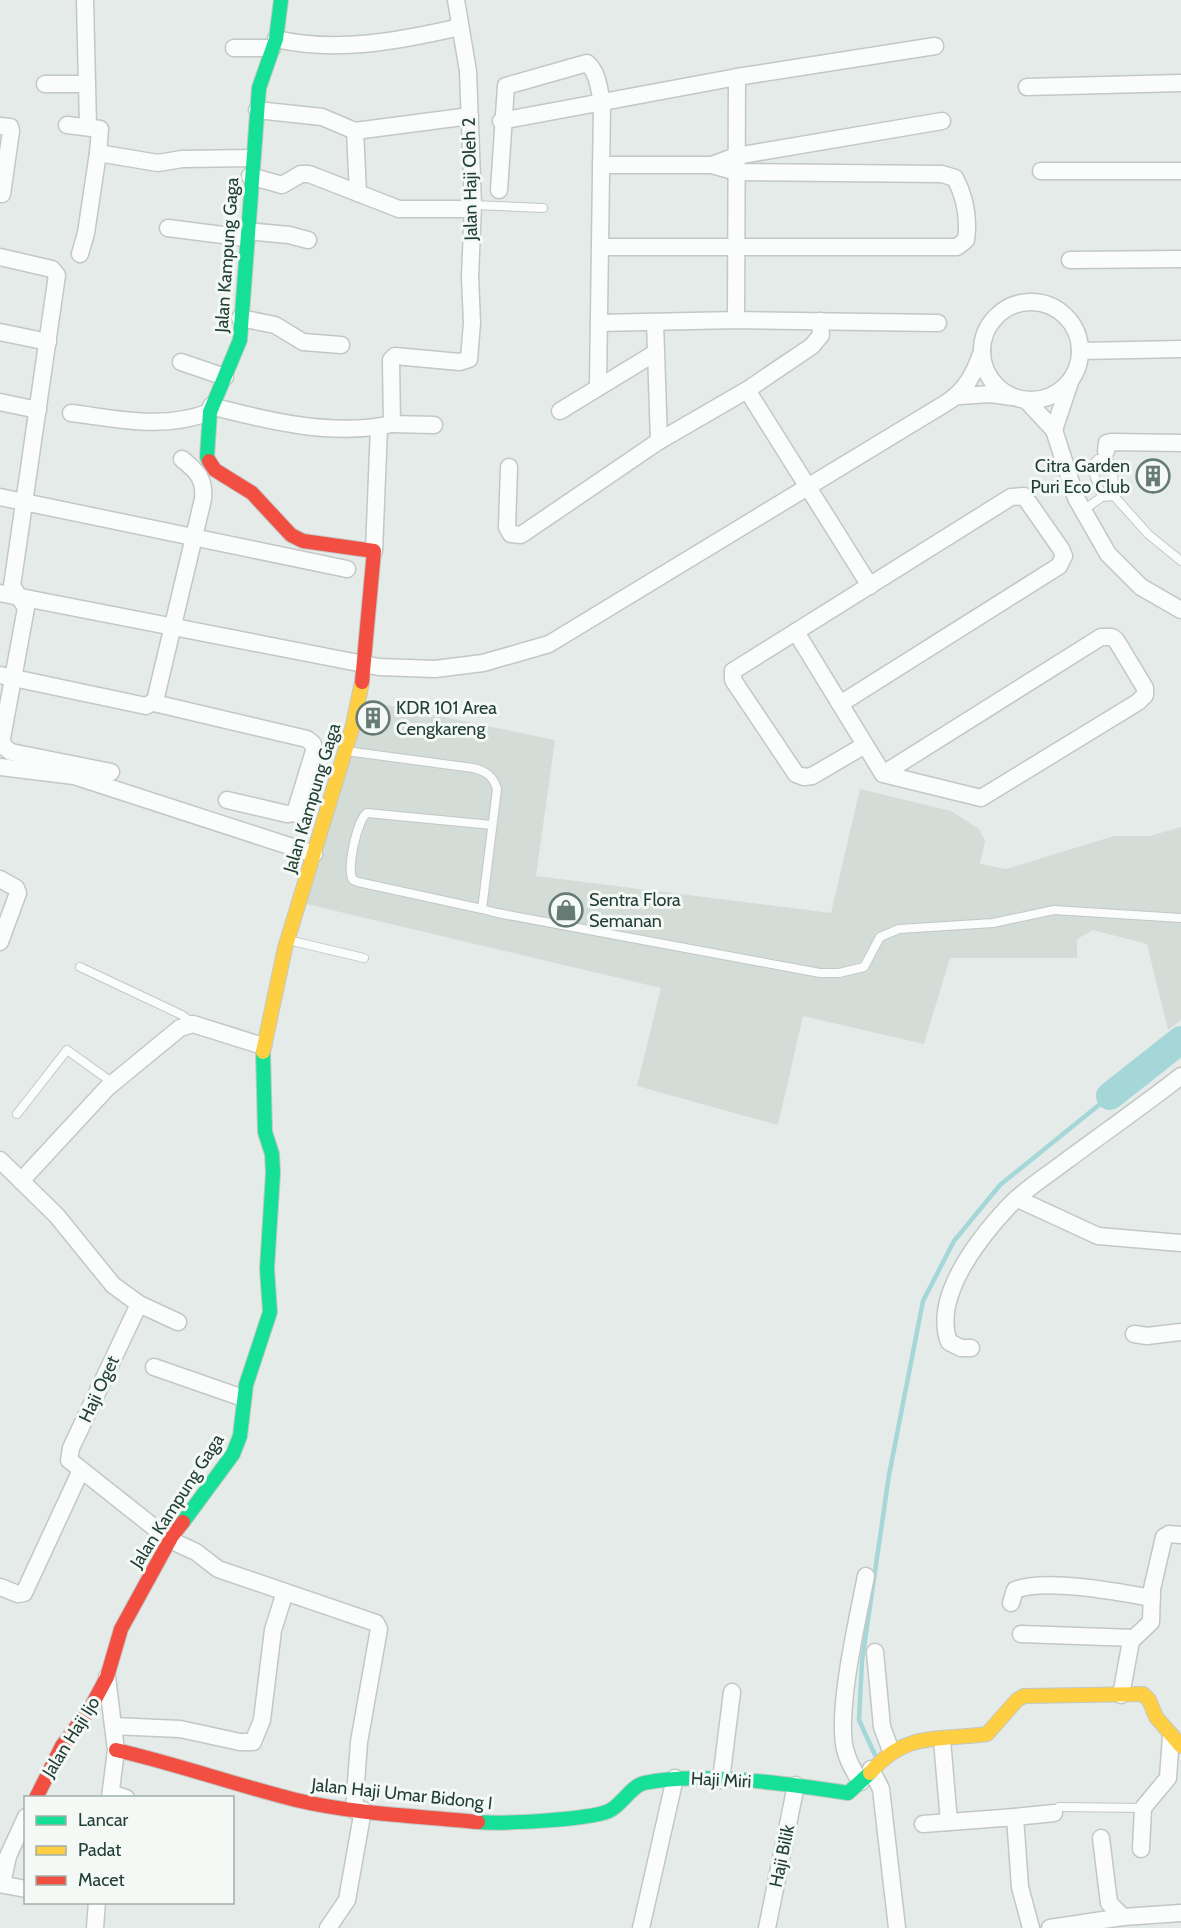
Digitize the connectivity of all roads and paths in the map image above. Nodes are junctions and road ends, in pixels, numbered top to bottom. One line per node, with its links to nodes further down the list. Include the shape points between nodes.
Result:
1 (85, 0): 11 (street)
2 (281, 0): 5 (street, Jalan Kampung Gaga)
3 (456, 0): 4 (street, Jalan Haji Oleh 2)
4 (460, 27): 5 (street, via 397,40 321,47); 15 (street, Jalan Haji Oleh 2, via 468,71)
5 (274, 44): 7 (street); 14 (street, Jalan Kampung Gaga, via 259,88)
6 (935, 46): 8 (street)
7 (234, 48)
8 (736, 77): 13 (street); 24 (street)
9 (1181, 83): 12 (street)
10 (45, 84): 11 (street)
11 (87, 84): 20 (street)
12 (1028, 87)
13 (602, 103): 16 (street); 16 (street, via 595,72 587,63 506,86); 25 (street)
14 (257, 110): 21 (street, via 322,117); 23 (street, Jalan Kampung Gaga)
15 (470, 116): 21 (street); 32 (street, Jalan Haji Oleh 2)
16 (501, 121): 29 (street)
17 (942, 121): 24 (street)
18 (67, 125): 20 (street)
19 (0, 126): 31 (street, via 10,127 11,131)
20 (88, 127): 22 (street, via 100,129)
21 (355, 131): 30 (street)
22 (98, 153): 23 (street, via 158,163); 39 (street)
23 (252, 158): 28 (street, Jalan Kampung Gaga)
24 (736, 164): 25 (street); 38 (street); 38 (street, via 942,174 955,178 962,191 968,226 966,240 957,247)
25 (601, 165): 37 (street)
26 (1041, 171): 27 (street)
27 (1181, 171)
28 (250, 176): 30 (street, via 282,184 305,174); 35 (street, Jalan Kampung Gaga)
29 (499, 190)
30 (358, 193): 32 (street, via 399,209)
31 (2, 194)
32 (473, 207): 33 (lane); 69 (street, Jalan Haji Oleh 2, via 469,359 460,362 394,356)
33 (543, 208)
34 (168, 228): 35 (street)
35 (246, 234): 36 (street, via 289,235); 43 (street, Jalan Kampung Gaga)
36 (308, 240)
37 (600, 247): 38 (street); 46 (street)
38 (736, 247): 44 (street)
39 (80, 254)
40 (0, 257): 50 (street, via 56,271)
41 (1181, 259): 42 (street)
42 (1070, 260)
43 (240, 318): 51 (street, via 275,325 303,342); 57 (street, Jalan Kampung Gaga, via 240,340)
44 (735, 320): 45 (street); 47 (street)
45 (820, 321): 48 (street); 60 (street, via 821,335 812,346)
46 (599, 322): 47 (street); 59 (street)
47 (655, 322): 55 (street)
48 (938, 323)
49 (0, 332): 50 (street)
50 (48, 342): 65 (street)
51 (341, 345)
52 (1181, 349): 54 (street)
53 (982, 351): 54 (street, via 992,323 1007,309 1026,303 1046,305 1064,315 1076,332); 61 (street, via 976,370); 62 (street, via 990,377 998,387)
54 (1080, 351): 58 (street)
55 (655, 353): 59 (street); 71 (street)
56 (181, 362): 57 (street)
57 (225, 377): 64 (street, Jalan Kampung Gaga)
58 (1071, 380): 62 (street, via 1046,398); 70 (street)
59 (598, 386): 66 (street)
60 (747, 390): 71 (street); 76 (street)
61 (959, 396): 62 (street, via 991,394); 76 (street)
62 (1021, 399): 70 (street)
63 (0, 402): 65 (street)
64 (211, 409): 67 (street, via 179,422 153,424); 69 (street, via 326,428); 83 (street, Jalan Kampung Gaga, via 207,457 227,480 252,493 291,535 303,541)
65 (38, 410): 80 (street)
66 (560, 411)
67 (71, 413)
68 (434, 425): 69 (street)
69 (386, 426): 83 (street)
70 (1054, 430): 81 (street)
71 (659, 441): 75 (street, via 521,535 510,534 507,527)
72 (1181, 443): 73 (street, via 1110,442)
73 (1106, 451)
74 (183, 459): 82 (street, via 197,470 204,485)
75 (509, 467)
76 (808, 489): 86 (street); 92 (street, via 549,644 483,663 435,669)
77 (1114, 496): 79 (lane); 79 (lane, via 1113,466 1107,459 1098,459 1091,466); 84 (lane, via 1148,534)
78 (0, 497): 80 (street)
79 (1102, 497): 81 (lane)
80 (24, 502): 82 (street); 88 (street, via 12,586)
81 (1082, 511): 89 (street, via 1101,544 1127,575 1152,595)
82 (194, 537): 85 (street); 90 (street)
83 (374, 551): 92 (street, Jalan Kampung Gaga)
84 (1181, 561)
85 (347, 569)
86 (870, 586): 91 (street); 95 (street, via 1017,494 1028,500 1064,556 1059,566)
87 (0, 593): 88 (street)
88 (20, 597): 90 (street); 93 (street, via 26,608)
89 (1181, 610)
90 (173, 627): 92 (street); 94 (street)
91 (796, 632): 95 (street); 96 (street, via 736,667 733,680 799,776 812,776)
92 (365, 666): 97 (street, Jalan Kampung Gaga)
93 (7, 677): 94 (street, via 146,706); 99 (street, via 3,746 11,752)
94 (154, 703): 101 (street, via 313,744 295,813)
95 (840, 704): 96 (street)
96 (865, 745): 100 (street)
97 (346, 751): 102 (lane, via 485,771 497,789); 103 (street, Jalan Kampung Gaga)
98 (0, 767): 103 (street, via 74,776)
99 (111, 772)
100 (884, 774): 100 (street, via 1101,637 1116,640 1145,688 1144,697 1138,702 981,798)
101 (227, 800)
102 (492, 825): 105 (lane); 105 (lane, via 367,813 360,821 349,871 358,882)
103 (314, 854): 107 (street, Jalan Kampung Gaga)
104 (0, 879): 108 (street, via 18,893)
105 (483, 909): 106 (lane, via 820,973 864,967 880,937 899,929 993,923 1054,910)
106 (1181, 918)
107 (288, 940): 109 (lane); 112 (street, Jalan Kampung Gaga)
108 (0, 942)
109 (364, 958)
110 (81, 967): 111 (lane, via 183,1015)
111 (193, 1024): 112 (street); 114 (street, via 180,1028)
112 (263, 1046): 126 (street, Jalan Kampung Gaga, via 264,1116 273,1173 267,1269 270,1312)
113 (1181, 1076): 118 (street)
114 (113, 1083): 115 (lane, via 67,1050); 117 (street)
115 (17, 1114)
116 (0, 1160): 117 (street)
117 (21, 1181): 120 (street, via 57,1216 113,1285)
118 (1018, 1199): 119 (street, via 1098,1236); 124 (street, via 986,1235 951,1288 944,1329 949,1342)
119 (1181, 1242)
120 (139, 1305): 121 (street); 127 (street, Haji Oget, via 71,1448 69,1460)
121 (178, 1322)
122 (1181, 1332): 123 (street)
123 (1134, 1334)
124 (971, 1348)
125 (154, 1367): 126 (street)
126 (243, 1398): 129 (street, Jalan Kampung Gaga, via 240,1437 232,1454)
127 (81, 1470): 129 (street); 131 (street, via 24,1593)
128 (1181, 1535): 133 (street, via 1164,1537)
129 (170, 1540): 132 (street, via 196,1552 218,1569); 138 (street, Jalan Kampung Gaga, via 121,1629)
130 (866, 1576): 146 (street, via 844,1712 844,1746 853,1771)
131 (0, 1587)
132 (285, 1592): 141 (street, via 273,1630 262,1720 253,1742 180,1730); 153 (street, via 371,1620 380,1629 359,1742)
133 (1152, 1598): 134 (street, via 1028,1586 1015,1590); 136 (street, via 1151,1622)
134 (1011, 1603)
135 (1021, 1634): 136 (street)
136 (1134, 1638): 140 (street)
137 (875, 1652): 145 (street, via 882,1727)
138 (107, 1677): 141 (street); 150 (street, Jalan Haji Ijo, via 62,1746)
139 (732, 1692): 148 (street)
140 (1121, 1695): 142 (street, via 1024,1696 987,1734); 143 (street, via 1147,1696 1156,1717)
141 (113, 1726): 144 (street)
142 (942, 1740): 145 (street, via 907,1742); 157 (street)
143 (1176, 1741): 152 (street, via 1168,1778)
144 (116, 1750): 151 (street); 153 (street, Jalan Haji Umar Bidong I, via 297,1800)
145 (889, 1753): 146 (street, Haji Miri)
146 (868, 1773): 149 (street, Haji Miri, via 852,1791 844,1794); 170 (street, via 881,1789)
147 (675, 1778): 148 (street, Haji Miri); 153 (street, Jalan Haji Umar Bidong I, via 640,1784 618,1807 583,1818 488,1823); 168 (street, Haji Miri)
148 (721, 1780): 149 (street, Haji Miri)
149 (796, 1785): 169 (street, Haji Bilik)
150 (37, 1796)
151 (115, 1796)
152 (1143, 1808): 154 (lane); 160 (street)
153 (358, 1810): 167 (street, via 347,1900)
154 (1057, 1810): 155 (street)
155 (1015, 1817): 157 (street); 171 (street, via 1020,1887)
156 (24, 1821): 161 (street, via 8,1856)
157 (949, 1822): 158 (street)
158 (923, 1824)
159 (1101, 1838): 165 (street, via 1109,1903)
160 (1141, 1849)
161 (1, 1884): 162 (street)
162 (24, 1889)
163 (97, 1904): 166 (street)
164 (1181, 1913): 165 (street)
165 (1130, 1920): 172 (street)
166 (95, 1928)
167 (328, 1928)
168 (641, 1928)
169 (767, 1928)
170 (897, 1928)
171 (1031, 1928)
172 (1050, 1928)

